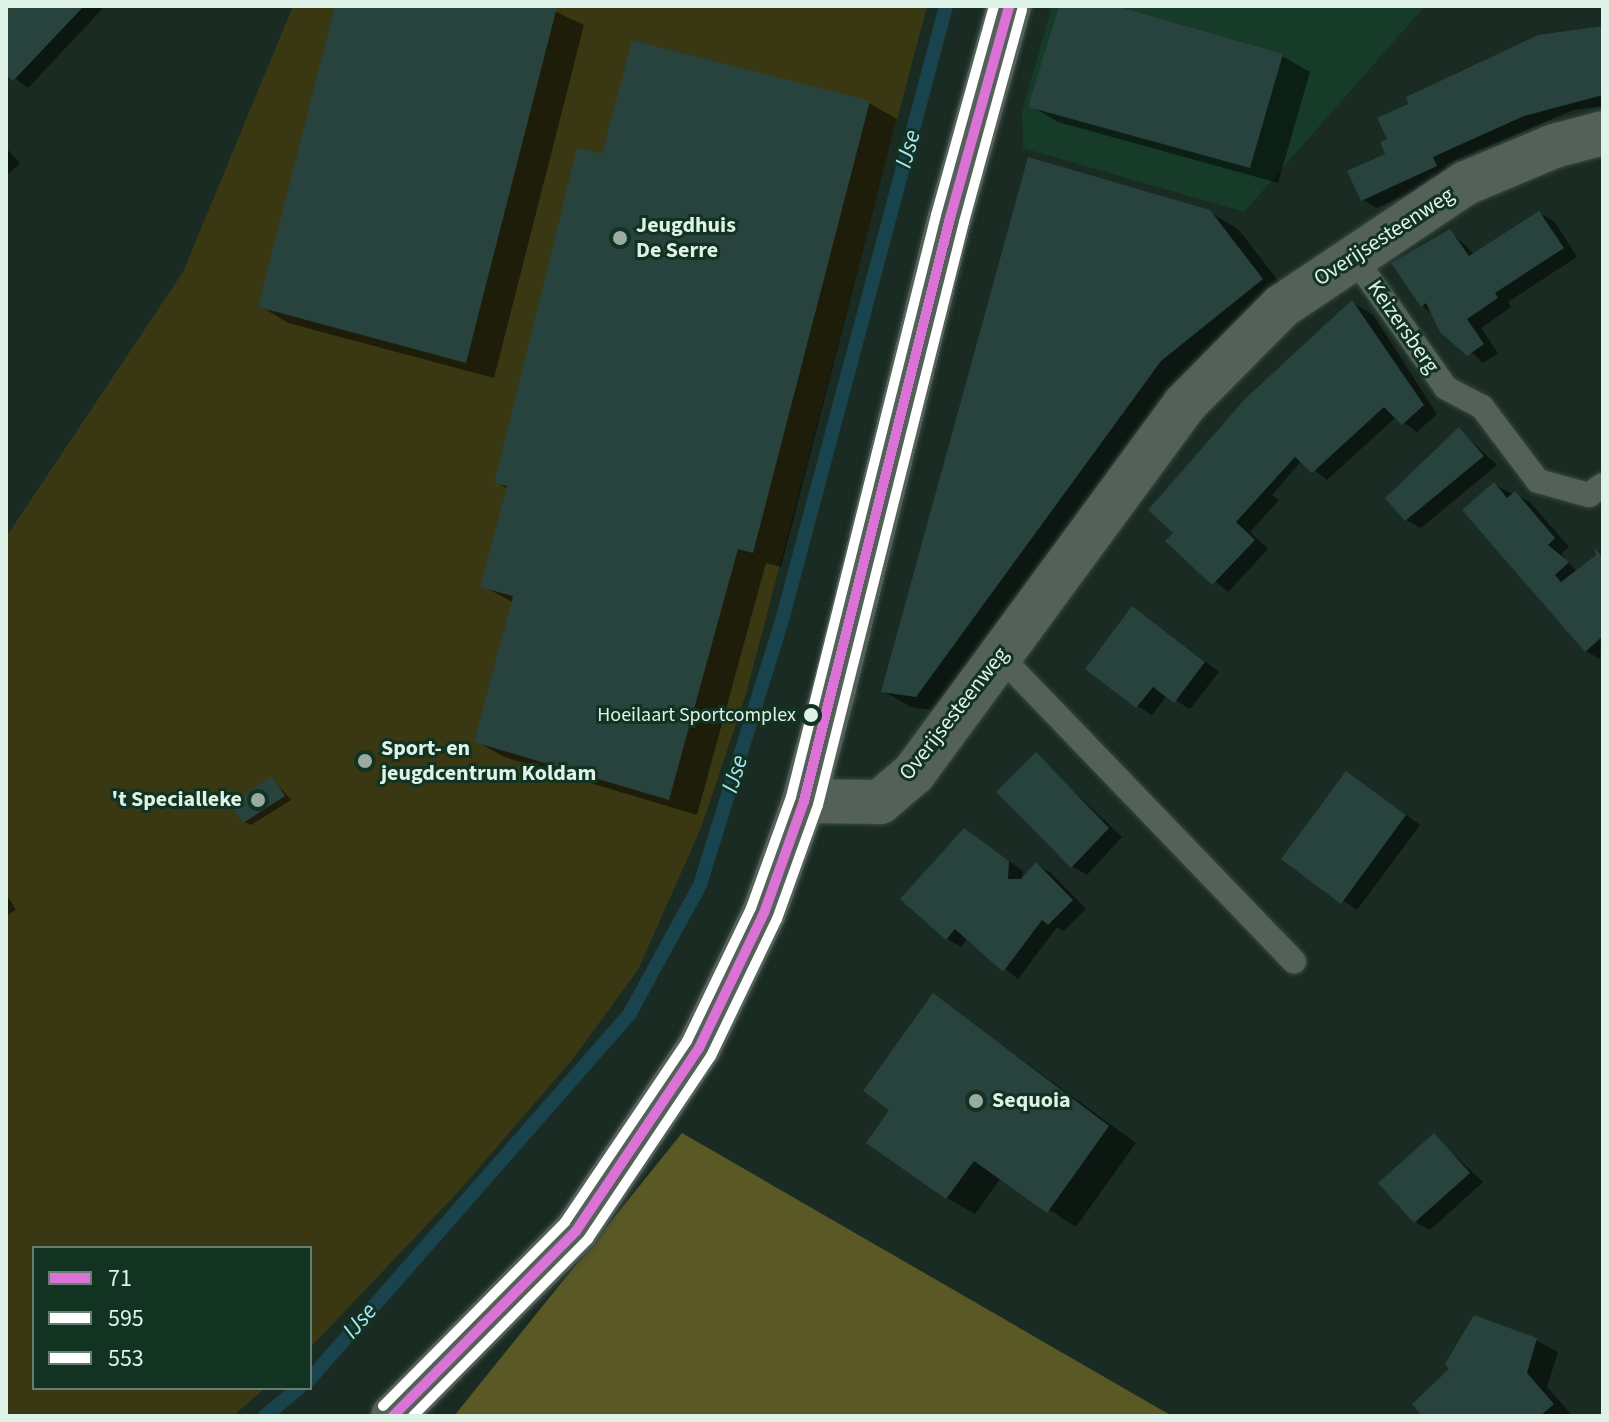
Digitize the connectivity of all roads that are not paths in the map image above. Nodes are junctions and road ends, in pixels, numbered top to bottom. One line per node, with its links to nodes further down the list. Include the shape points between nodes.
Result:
1 (1009, 6): 6 (main road, via 950,218)
2 (1603, 133): 3 (main road, Overijsesteenweg, via 1554,146 1466,183)
3 (1353, 256): 4 (lane, Keizersberg, via 1446,388 1482,407 1538,481 1589,495); 5 (main road, Overijsesteenweg, via 1282,306 1184,405)
4 (1603, 485)
5 (1000, 656): 6 (main road, Overijsesteenweg, via 914,773 880,802); 7 (lane)
6 (804, 801): 8 (main road, via 757,926 699,1048 652,1124 576,1231)
7 (1294, 962)
8 (393, 1416)

